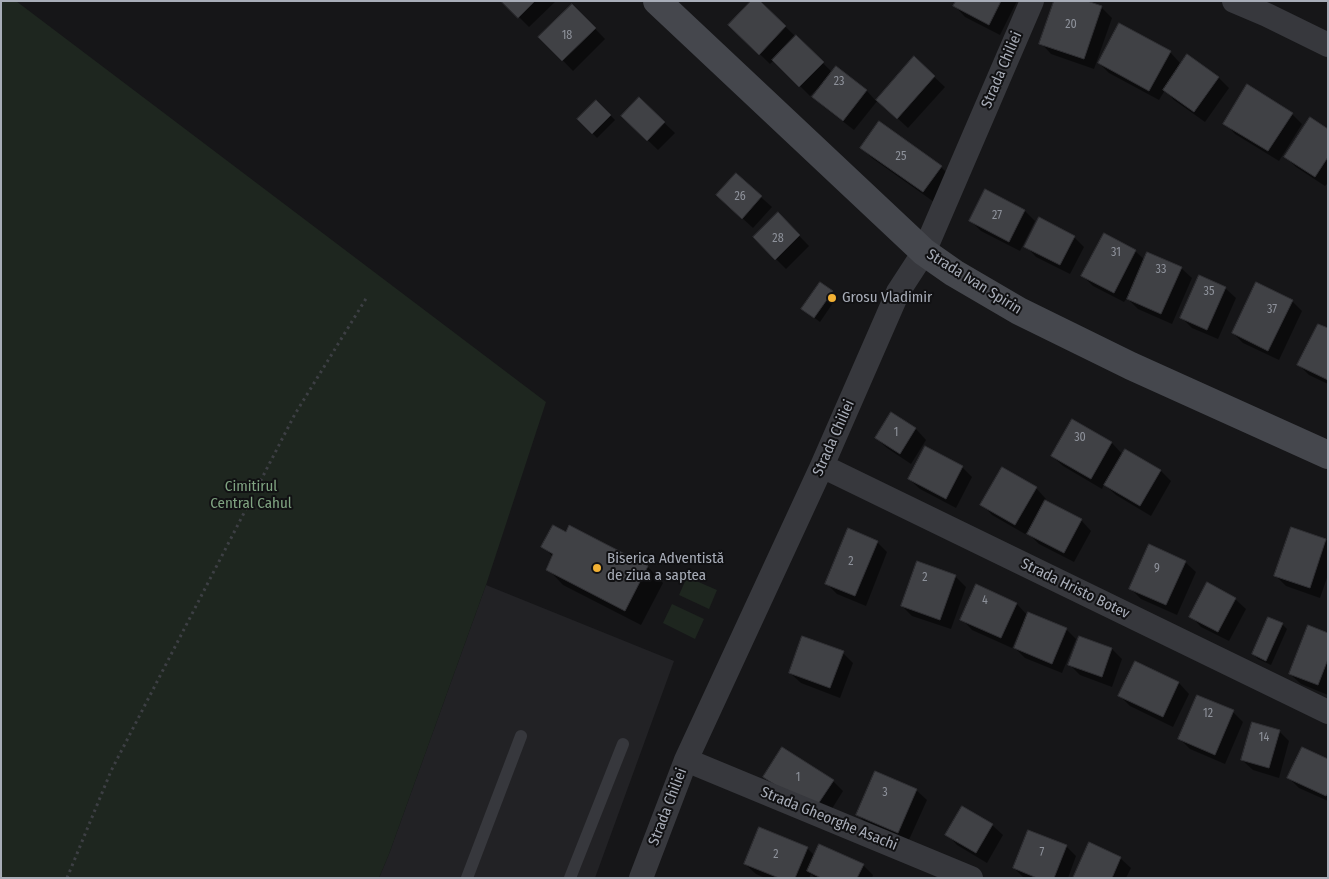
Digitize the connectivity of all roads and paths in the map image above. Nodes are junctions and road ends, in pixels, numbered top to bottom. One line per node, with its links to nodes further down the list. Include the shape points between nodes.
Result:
1 (657, 1): 5 (street, Strada Ivan Spirin)
2 (1032, 1): 5 (street, Strada Chiliei)
3 (1234, 1): 4 (street)
4 (1328, 45)
5 (924, 252): 7 (street, Strada Ivan Spirin, via 1019,311 1131,366); 8 (street, Strada Chiliei, via 898,292)
6 (367, 297): 13 (path, via 295,414 111,771)
7 (1328, 455)
8 (822, 466): 9 (street, Strada Hristo Botev); 12 (street, Strada Chiliei)
9 (1328, 712)
10 (521, 736): 14 (lane)
11 (623, 744): 15 (lane)
12 (686, 760): 16 (street, Strada Chiliei); 17 (street, Strada Gheorghe Asachi)
13 (67, 878)
14 (467, 878)
15 (570, 878)
16 (641, 878)
17 (971, 878)

